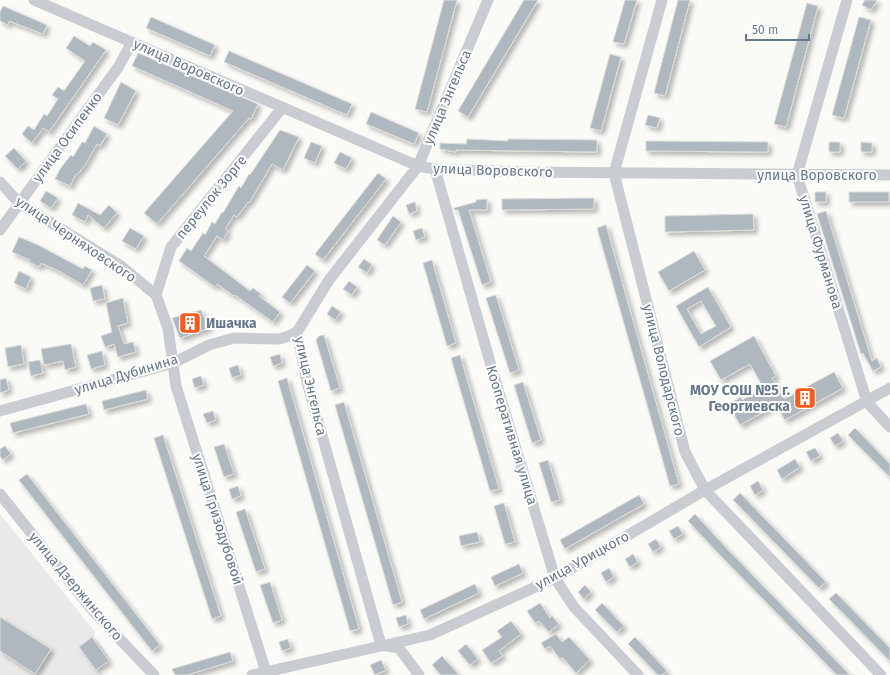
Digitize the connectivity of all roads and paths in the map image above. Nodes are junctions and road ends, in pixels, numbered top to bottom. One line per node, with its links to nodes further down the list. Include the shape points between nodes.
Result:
1 (34, 0): 5 (street, улица Воровского)
2 (488, 0): 7 (street, улица Энгельса)
3 (662, 0): 9 (street, улица Володарского)
4 (847, 0): 10 (street)
5 (132, 42): 6 (street, улица Воровского); 13 (street, улица Осипенко, via 119,66)
6 (282, 108): 7 (street, улица Воровского); 15 (street, переулок Зорге, via 171,247)
7 (418, 166): 8 (street, улица Воровского); 16 (street, улица Энгельса, via 329,280)
8 (435, 169): 9 (street, улица Воровского); 24 (street, Кооперативная улица)
9 (614, 173): 10 (street, улица Воровского); 22 (street, улица Володарского, via 685,452)
10 (797, 175): 11 (street, улица Воровского); 19 (street, улица Фурманова)
11 (890, 175)
12 (0, 182): 13 (street, улица Черняховского)
13 (19, 203): 14 (street, улица Осипенко); 15 (street, улица Черняховского, via 121,266)
14 (0, 230)
15 (156, 295): 17 (street, via 168,328)
16 (297, 332): 17 (street, улица Дубинина, via 279,339 234,338 209,345); 25 (street, улица Энгельса, via 307,382)
17 (173, 363): 20 (street, улица Дубинина); 26 (street, улица Гризодубовой, via 176,386 201,469)
18 (890, 388): 19 (street, улица Урицкого)
19 (867, 402): 21 (street, улица Фурманова); 22 (street, улица Урицкого)
20 (0, 411)
21 (890, 427)
22 (705, 490): 24 (street, улица Урицкого); 31 (street, улица Володарского)
23 (0, 494): 27 (street, улица Дзержинского, via 95,613)
24 (555, 578): 25 (street, улица Урицкого, via 430,635); 30 (street, Кооперативная улица, via 574,607)
25 (381, 645): 26 (street, улица Урицкого); 29 (street, via 399,648)
26 (267, 673): 28 (street, улица Урицкого)
27 (154, 675)
28 (252, 675)
29 (419, 675)
30 (638, 675)
31 (881, 675)

